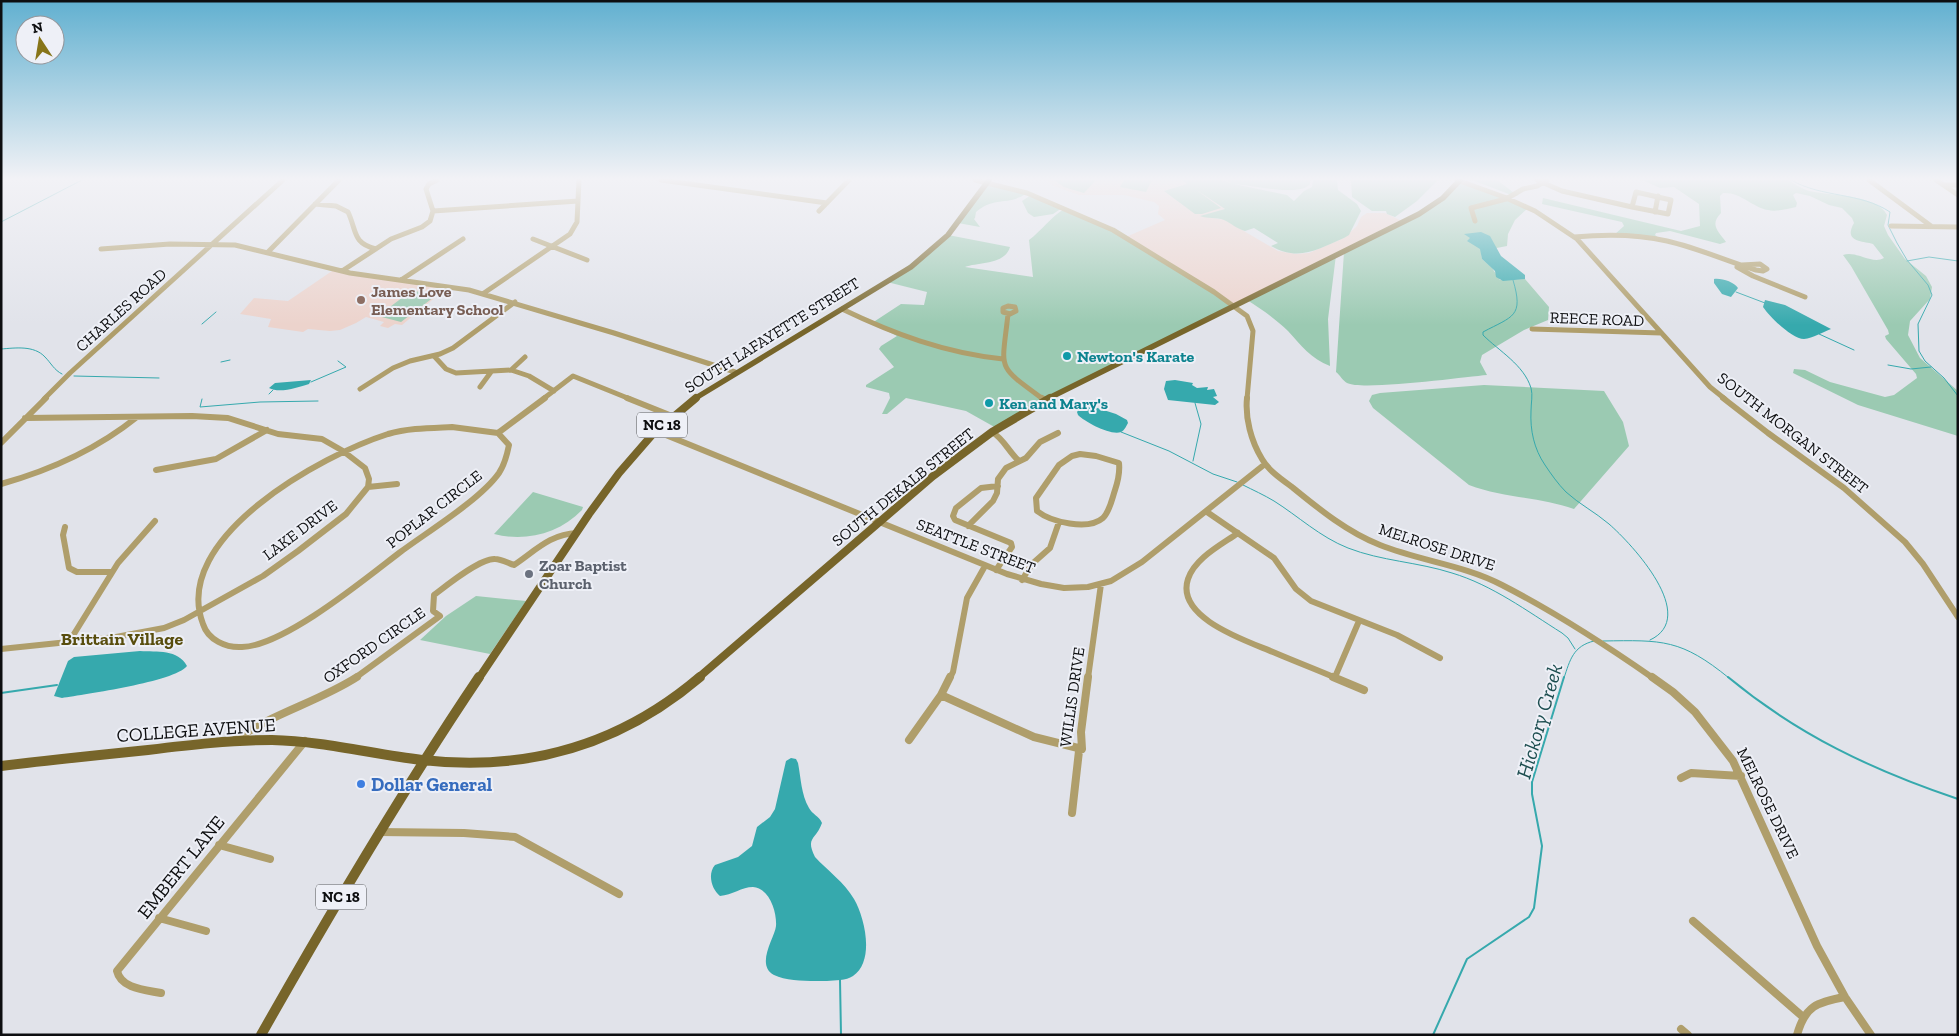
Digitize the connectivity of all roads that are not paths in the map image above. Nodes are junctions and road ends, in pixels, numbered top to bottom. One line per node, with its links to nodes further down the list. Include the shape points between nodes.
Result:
1 (229, 228): 13 (street, CHARLES ROAD)
2 (291, 228): 17 (street)
3 (353, 228): 15 (street, via 362,246)
4 (416, 228): 15 (street)
5 (575, 228): 14 (street)
6 (954, 228): 27 (main road, SOUTH LAFAYETTE STREET / NC 18, via 911,268)
7 (1109, 228): 26 (street, MELROSE DRIVE)
8 (1390, 228): 26 (main road, SOUTH DEKALB STREET)
9 (1562, 228): 10 (street, SOUTH MORGAN STREET)
10 (1574, 237): 19 (street, via 1659,239); 30 (street, SOUTH MORGAN STREET)
11 (463, 239): 22 (street)
12 (533, 239): 14 (street)
13 (212, 243): 16 (street); 17 (street); 44 (street, CHARLES ROAD)
14 (552, 246): 18 (street); 23 (street)
15 (378, 247): 21 (street)
16 (101, 249)
17 (268, 252): 21 (street)
18 (588, 260)
19 (1728, 261): 20 (street); 24 (street, via 1753,276)
20 (1742, 265)
21 (342, 271): 22 (street)
22 (401, 280): 23 (street)
23 (484, 293): 25 (street)
24 (1805, 297)
25 (514, 302): 31 (street, via 453,348); 36 (street)
26 (1234, 306): 41 (main road, SOUTH DEKALB STREET); 53 (street, MELROSE DRIVE, via 1247,316 1252,328 1246,414 1252,438)
27 (842, 309): 33 (street, via 917,343 980,358); 36 (main road, SOUTH LAFAYETTE STREET / NC 18)
28 (1008, 314): 33 (street)
29 (1532, 329): 30 (street, REECE ROAD)
30 (1661, 333): 73 (street, SOUTH MORGAN STREET, via 1719,396 1844,488 1897,535 1915,553)
31 (434, 356): 35 (street, via 446,369 456,373); 39 (street, via 393,368)
32 (525, 357): 34 (street)
33 (1003, 359): 41 (street, via 1013,377)
34 (511, 370): 35 (street); 40 (street)
35 (491, 372): 38 (street)
36 (735, 372): 42 (main road, SOUTH LAFAYETTE STREET / NC 18)
37 (573, 376): 40 (street); 42 (street)
38 (480, 387)
39 (360, 389)
40 (554, 390): 49 (street)
41 (1046, 400): 47 (main road, SOUTH DEKALB STREET)
42 (672, 416): 46 (main road, SOUTH LAFAYETTE STREET / NC 18)
43 (137, 417): 44 (street); 45 (street, via 228,418); 55 (street, via 115,436 87,451)
44 (25, 418): 50 (street, CHARLES ROAD)
45 (267, 430): 51 (street, via 322,439); 54 (street, via 216,459)
46 (656, 431): 61 (street, SEATTLE STREET); 65 (main road, SOUTH LAFAYETTE STREET / NC 18, via 618,475)
47 (992, 432): 52 (street, via 1002,438 1009,452); 61 (main road, SOUTH DEKALB STREET)
48 (1058, 432): 52 (street, via 1040,442)
49 (498, 433): 51 (street, POPLAR CIRCLE, via 452,427 408,430 362,443); 72 (street, POPLAR CIRCLE, via 509,445 507,461 494,480 315,615 261,643 234,647 220,644 207,635)
50 (1, 443)
51 (345, 452): 58 (street, via 365,468); 72 (street, POPLAR CIRCLE, via 295,479 236,526 219,544 198,583)
52 (1019, 461): 57 (street, via 1000,474)
53 (1265, 464): 59 (street, SEATTLE STREET); 87 (street, MELROSE DRIVE, via 1322,512 1362,537 1400,552 1483,575 1530,600 1643,671 1684,701 1720,741)
54 (156, 470)
55 (1, 484)
56 (397, 484): 58 (street)
57 (998, 486): 63 (street, via 994,501); 63 (street, via 981,488 953,512 955,520)
58 (368, 487): 72 (street, LAKE DRIVE, via 346,514 298,551)
59 (1207, 512): 66 (street); 71 (street, SEATTLE STREET, via 1122,575)
60 (155, 521): 69 (street)
61 (879, 522): 67 (street, SEATTLE STREET); 85 (main road, SOUTH DEKALB STREET, via 693,683 654,713 628,727 584,746 537,760 466,764)
62 (1059, 522): 62 (street, via 1088,526 1102,518 1111,505 1120,463 1080,454 1059,465 1035,502 1040,514); 70 (street, via 1050,548 1032,564)
63 (968, 526): 68 (street, via 1011,543 1012,547)
64 (64, 527): 69 (street, via 68,568 84,573)
65 (577, 533): 82 (street, OXFORD CIRCLE, via 556,535 514,566 496,559 479,564 434,595 433,611 440,616 380,661 336,690 256,727); 85 (main road, SOUTH LAFAYETTE STREET / NC 18)
66 (1238, 533): 74 (street, via 1274,558 1296,589 1311,601); 78 (street, via 1195,567 1189,576 1186,586 1195,610 1224,631)
67 (985, 566): 68 (street, SEATTLE STREET); 80 (street, via 969,592 953,672)
68 (996, 570): 70 (street, SEATTLE STREET)
69 (110, 572): 75 (street)
70 (1022, 580): 71 (street, SEATTLE STREET, via 1064,588)
71 (1101, 584): 84 (street, WILLIS DRIVE, via 1081,732)
72 (198, 613): 75 (street, LAKE DRIVE, via 148,631)
73 (1958, 617)
74 (1359, 621): 77 (street, via 1410,641); 78 (street)
75 (69, 642): 76 (street, LAKE DRIVE)
76 (1, 649)
77 (1440, 658)
78 (1334, 677): 79 (street)
79 (1364, 690)
80 (941, 695): 81 (street); 84 (street, via 1034,737)
81 (909, 740)
82 (234, 741): 83 (main road, COLLEGE AVENUE); 86 (main road, COLLEGE AVENUE)
83 (304, 741): 85 (main road, COLLEGE AVENUE); 91 (street, EMBERT LANE)
84 (1082, 749): 89 (street, WILLIS DRIVE, via 1079,751)
85 (423, 760): 90 (main road, SOUTH LAFAYETTE STREET / NC 18)
86 (1, 766)
87 (1741, 776): 88 (street, via 1691,773); 98 (street, MELROSE DRIVE, via 1817,946)
88 (1681, 778)
89 (1072, 813)
90 (379, 832): 93 (street, via 464,833 515,838); 100 (main road, SOUTH LAFAYETTE STREET / NC 18)
91 (220, 845): 92 (street); 94 (street, EMBERT LANE)
92 (270, 859)
93 (618, 894)
94 (160, 918): 96 (street); 97 (street, EMBERT LANE, via 120,966 117,975 129,985)
95 (1693, 921): 99 (street)
96 (206, 931)
97 (162, 993)
98 (1845, 997): 99 (street, via 1817,1004); 102 (street, MELROSE DRIVE)
99 (1802, 1016): 101 (street)
100 (261, 1035)
101 (1797, 1035)
102 (1871, 1035)

